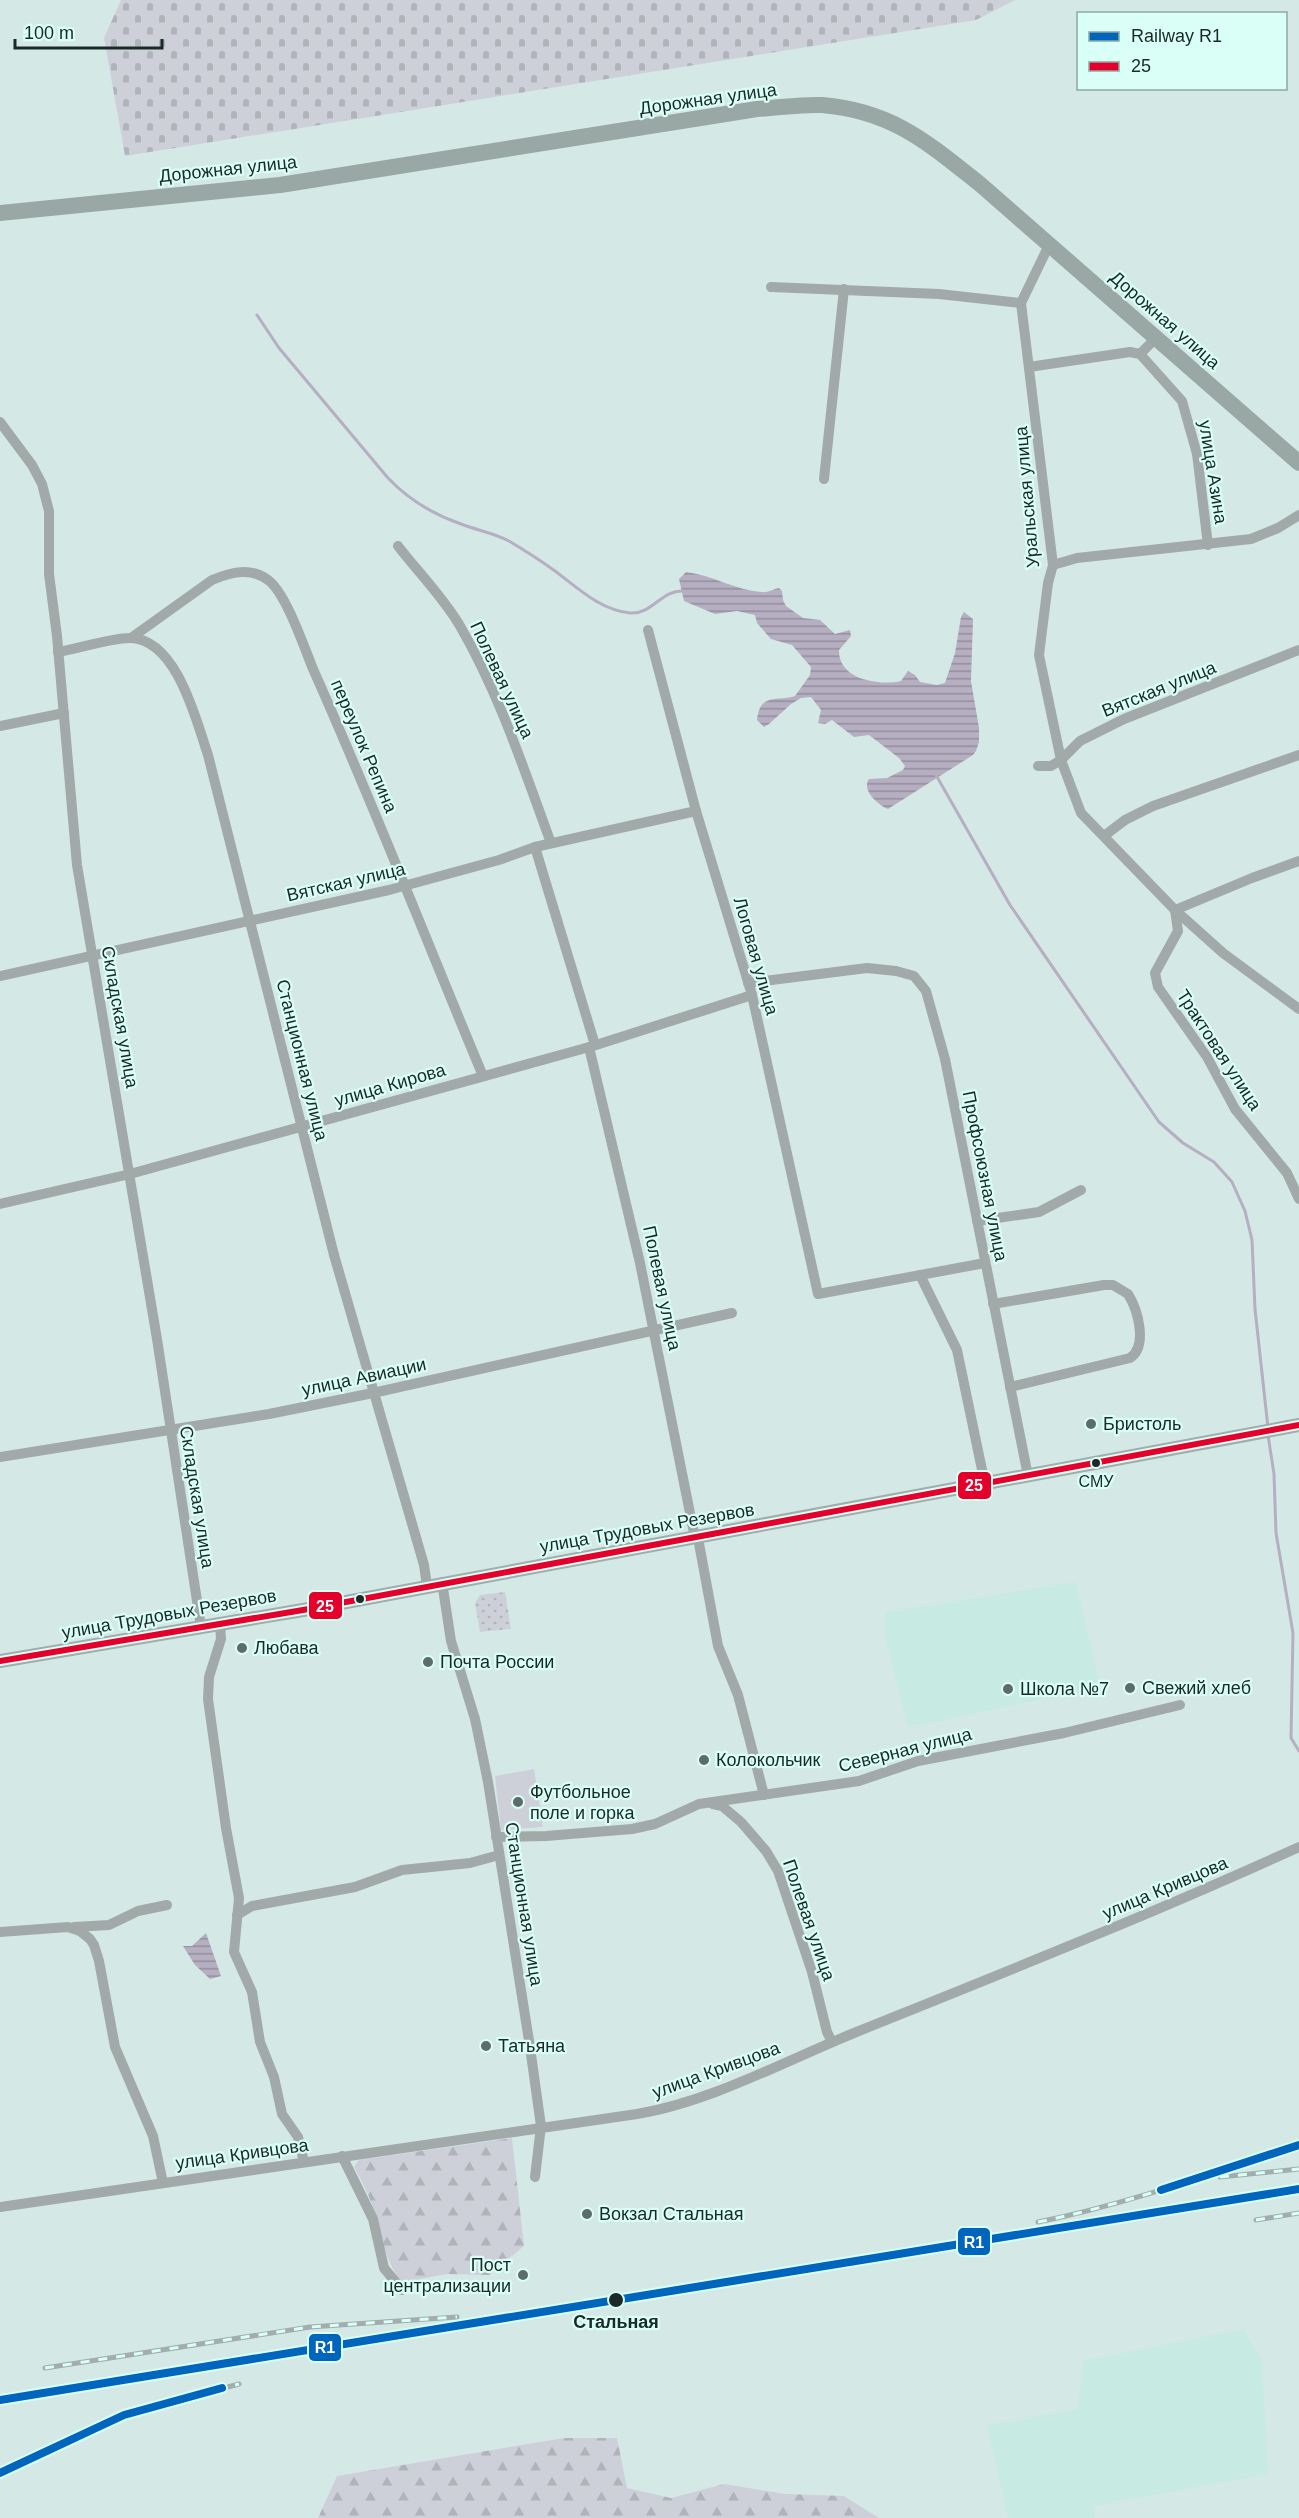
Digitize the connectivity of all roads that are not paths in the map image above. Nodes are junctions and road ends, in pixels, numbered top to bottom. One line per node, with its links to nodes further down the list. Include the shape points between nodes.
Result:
1 (0, 213): 2 (highway, Дорожная улица, via 280,185 757,109 820,105 900,125 927,142)
2 (1049, 245): 5 (street); 6 (highway, Дорожная улица)
3 (771, 286): 4 (street)
4 (844, 289): 5 (street); 11 (street)
5 (1021, 303): 8 (street, Уральская улица)
6 (1156, 338): 7 (street); 10 (highway, Дорожная улица)
7 (1140, 354): 8 (street, via 1130,352); 13 (street, улица Азина, via 1178,396 1188,418 1197,454)
8 (1029, 367): 15 (street, Уральская улица)
9 (0, 422): 19 (street, Складская улица, via 32,465 49,512 49,574)
10 (1299, 463)
11 (824, 478)
12 (1299, 515): 13 (street, улица Азина, via 1251,538)
13 (1208, 545): 15 (street, улица Азина, via 1077,558)
14 (398, 546): 27 (street, Полевая улица, via 450,611 480,664 504,716)
15 (1053, 564): 23 (street, Уральская улица, via 1039,655)
16 (648, 630): 25 (street, Логовая улица)
17 (131, 638): 19 (street); 30 (street, переулок Репина, via 212,580 241,571 268,580 281,597 326,697); 32 (street, Станционная улица, via 160,653 186,690 208,755)
18 (1299, 650): 23 (street, Вятская улица, via 1124,719 1080,741)
19 (58, 652): 20 (street, Складская улица)
20 (64, 713): 21 (street); 33 (street, Складская улица, via 77,865)
21 (0, 726)
22 (1299, 755): 26 (street, via 1153,806)
23 (1061, 760): 24 (street, Вятская улица, via 1051,766); 26 (street, Уральская улица, via 1081,813)
24 (1038, 766)
25 (696, 811): 27 (street, Вятская улица); 35 (street, Логовая улица)
26 (1104, 836): 31 (street, Уральская улица)
27 (551, 843): 28 (street, Вятская улица)
28 (535, 847): 30 (street, Вятская улица); 38 (street, Полевая улица)
29 (1299, 861): 31 (street)
30 (404, 886): 32 (street, Вятская улица); 39 (street, переулок Репина)
31 (1175, 910): 37 (street, Уральская улица, via 1223,953); 43 (street, Трактовая улица, via 1178,931 1155,973 1158,987 1207,1058 1235,1109 1287,1173)
32 (250, 920): 33 (street, Вятская улица); 40 (street, Станционная улица)
33 (93, 954): 34 (street, Вятская улица); 41 (street, Складская улица)
34 (0, 976)
35 (748, 983): 36 (street, Логовая улица); 45 (street, Профсоюзная улица, via 867,968 896,971 920,981 942,1049)
36 (752, 995): 38 (street, улица Кирова); 47 (street, Логовая улица, via 818,1294)
37 (1299, 1009)
38 (592, 1046): 39 (street, улица Кирова); 50 (street, Полевая улица)
39 (483, 1076): 40 (street, улица Кирова)
40 (302, 1126): 41 (street, улица Кирова); 52 (street, Станционная улица)
41 (130, 1174): 44 (street, улица Кирова); 54 (street, Складская улица)
42 (1081, 1190): 45 (street, via 1038,1212)
43 (1299, 1199)
44 (0, 1204)
45 (977, 1221): 46 (street, Профсоюзная улица)
46 (985, 1263): 47 (street); 48 (street, Профсоюзная улица)
47 (921, 1275): 57 (street, via 957,1350)
48 (993, 1304): 51 (street, Профсоюзная улица); 51 (street, via 1113,1286 1128,1294 1137,1323 1140,1345 1130,1358)
49 (732, 1313): 50 (street, улица Авиации)
50 (654, 1330): 52 (street, улица Авиации); 58 (street, Полевая улица)
51 (1010, 1387): 56 (street, Профсоюзная улица)
52 (373, 1393): 54 (street, улица Авиации); 60 (street, Станционная улица)
53 (1298, 1425): 56 (main road, улица Трудовых Резервов)
54 (169, 1429): 55 (street, улица Авиации); 62 (street, Складская улица)
55 (0, 1457)
56 (1028, 1476): 57 (main road, улица Трудовых Резервов)
57 (985, 1484): 58 (main road, улица Трудовых Резервов)
58 (697, 1538): 59 (main road, улица Трудовых Резервов); 65 (street, Полевая улица, via 718,1646 738,1695)
59 (442, 1582): 60 (main road, улица Трудовых Резервов); 67 (street, Станционная улица, via 452,1641 475,1719)
60 (427, 1586): 61 (main road, улица Трудовых Резервов)
61 (220, 1624): 62 (main road, улица Трудовых Резервов); 71 (street, via 221,1639 209,1677 208,1699 239,1898)
62 (201, 1627): 63 (main road, улица Трудовых Резервов)
63 (0, 1661)
64 (1180, 1705): 65 (street, Северная улица, via 1064,1733 918,1761 859,1781)
65 (764, 1795): 66 (street, Северная улица)
66 (707, 1803): 67 (street, Северная улица, via 633,1829); 74 (street, Полевая улица, via 730,1812 770,1857 783,1885)
67 (496, 1837): 69 (street, Станционная улица)
68 (1299, 1847): 74 (street, улица Кривцова, via 1184,1899)
69 (499, 1855): 71 (street, via 470,1863 402,1870 355,1887 252,1906); 75 (street, Станционная улица)
70 (167, 1905): 72 (street, via 138,1911 109,1925)
71 (237, 1915): 77 (street, via 234,1952 252,1992 260,2042 274,2077 282,2114 298,2138)
72 (68, 1927): 73 (street); 79 (street, via 80,1931 94,1945 115,2047 153,2136)
73 (2, 1933)
74 (832, 2042): 75 (street, улица Кривцова, via 676,2105)
75 (542, 2126): 76 (street, улица Кривцова); 78 (street, Станционная улица)
76 (342, 2156): 77 (street, улица Кривцова); 81 (street, via 373,2219 384,2268)
77 (304, 2162): 79 (street, улица Кривцова)
78 (535, 2177)
79 (163, 2183): 80 (street, улица Кривцова)
80 (0, 2207)
81 (402, 2290)

